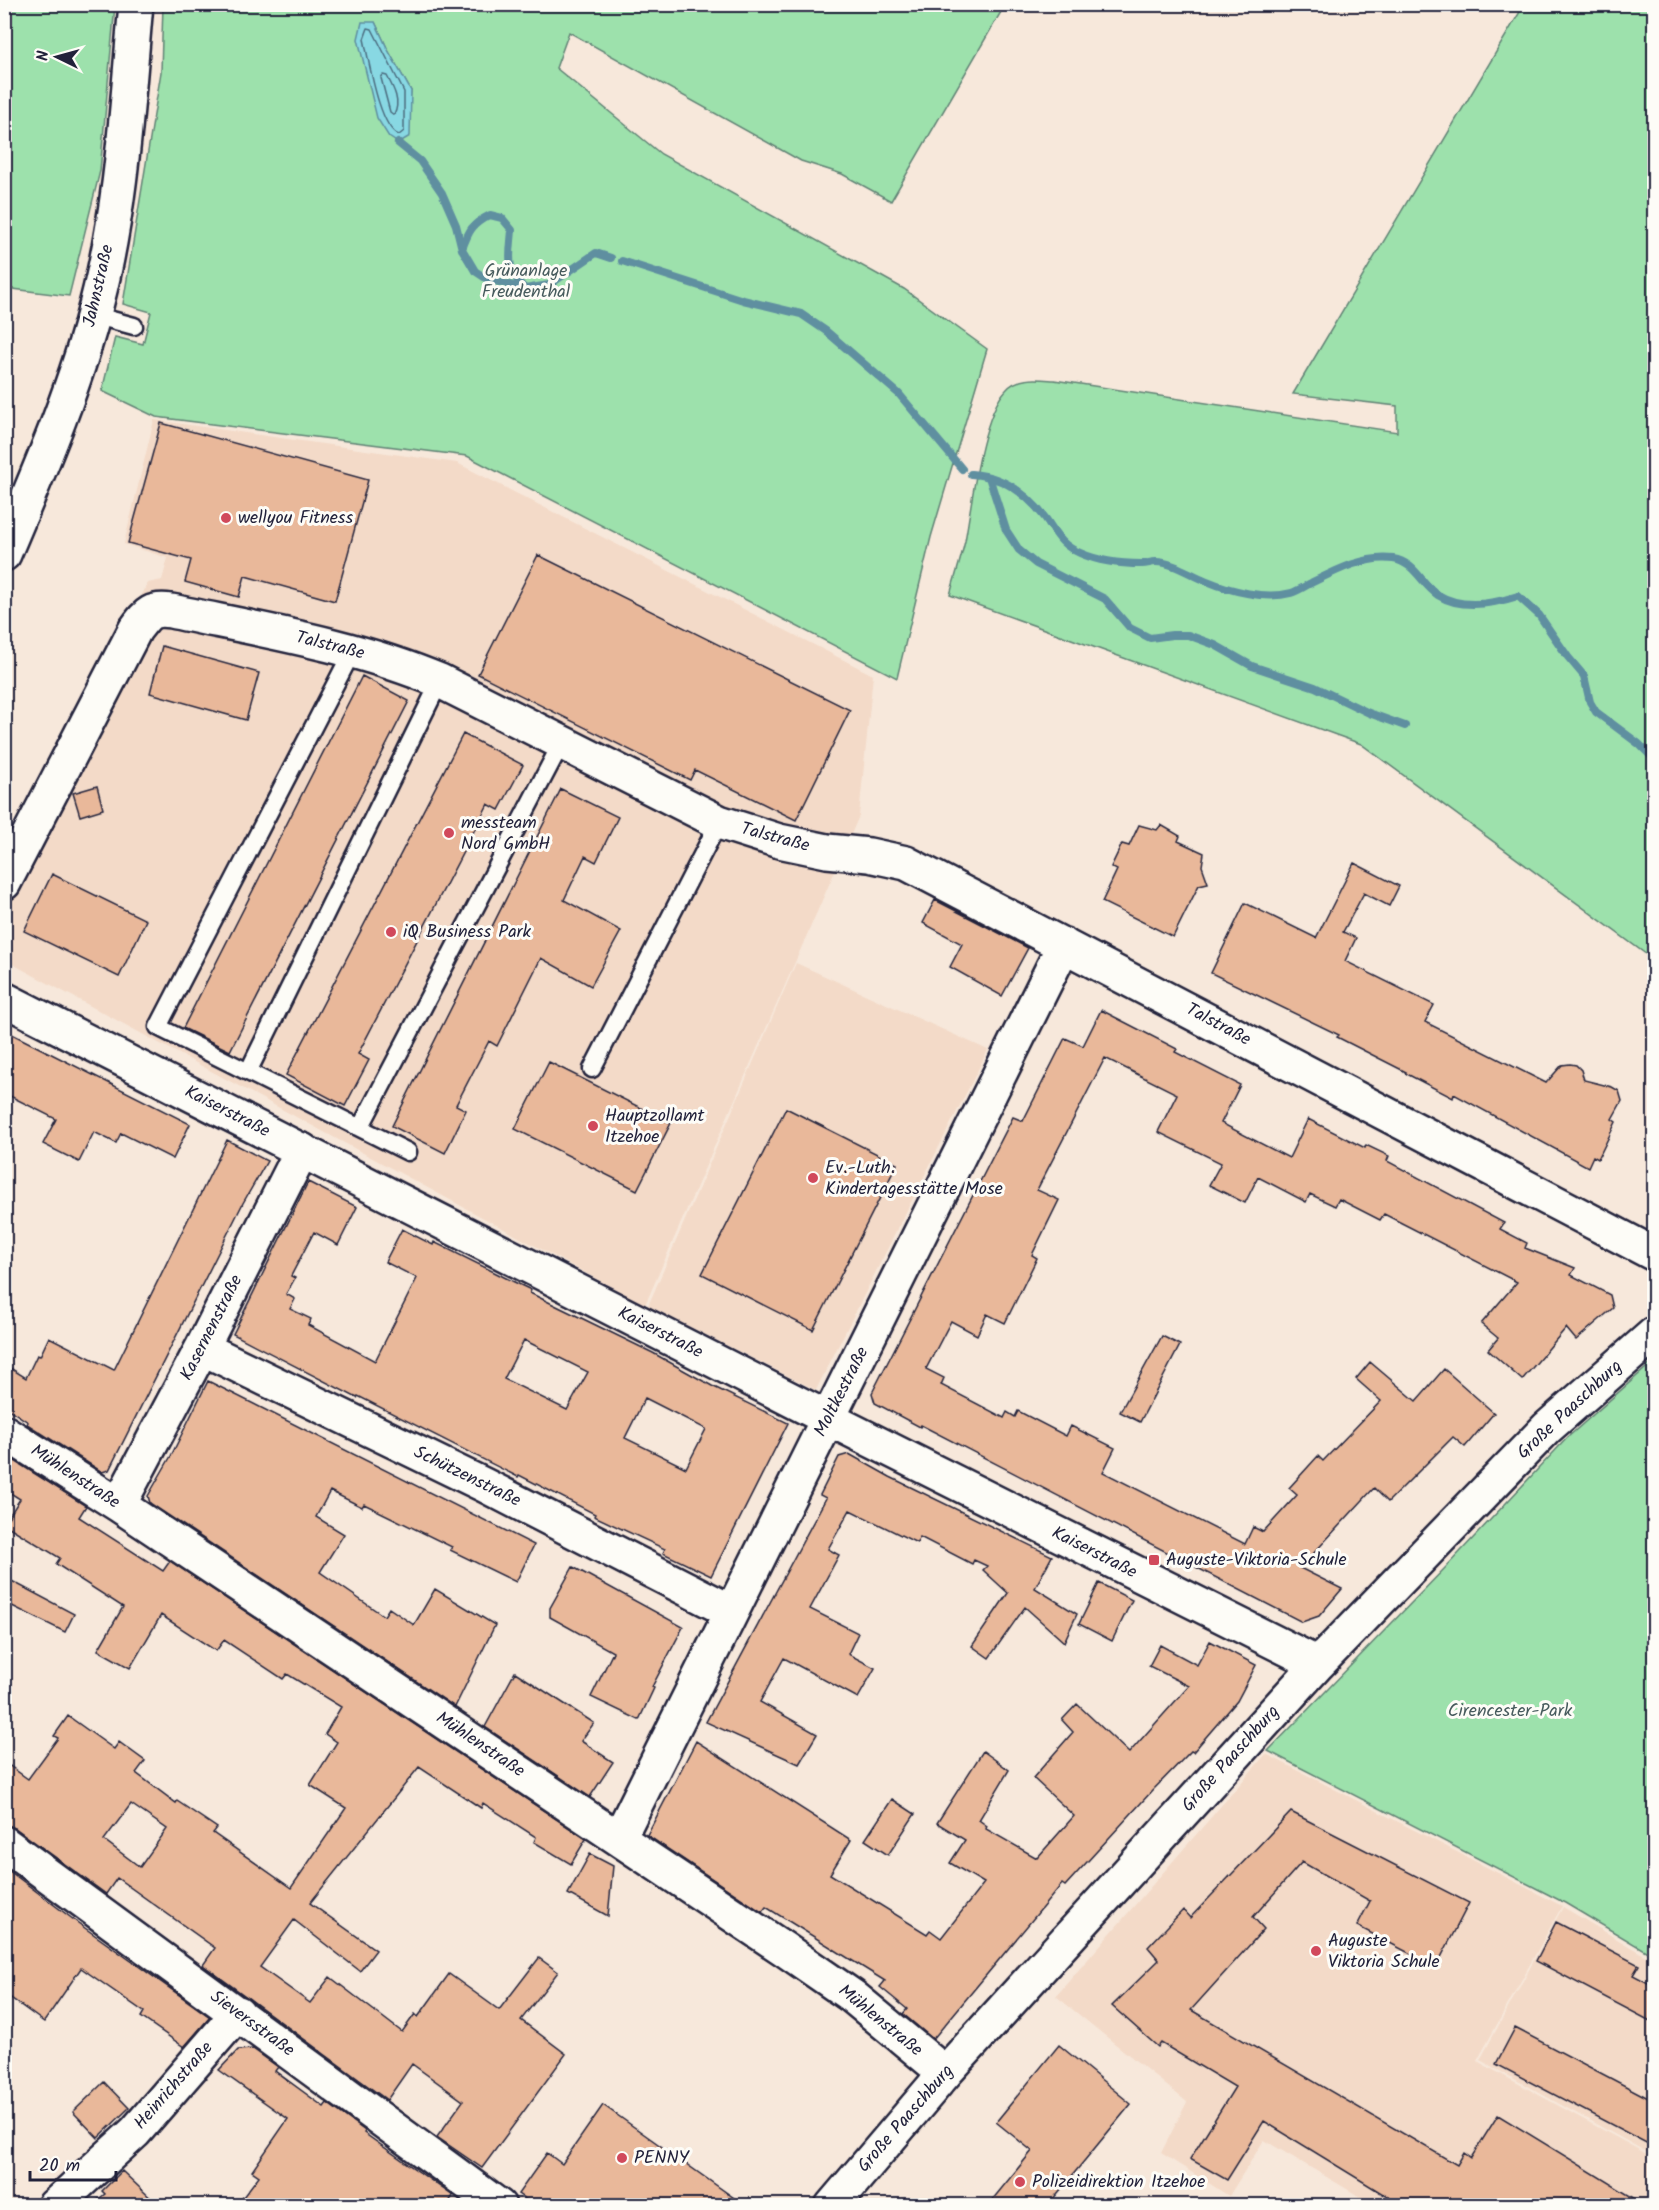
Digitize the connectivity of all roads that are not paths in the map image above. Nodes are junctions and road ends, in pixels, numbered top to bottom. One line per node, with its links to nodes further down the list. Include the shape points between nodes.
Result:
1 (136, 4): 2 (street, Jahnstraße, via 114,220)
2 (93, 315): 3 (lane); 4 (street, Jahnstraße, via 63,412)
3 (134, 326)
4 (4, 554)
5 (353, 650): 6 (street, Talstraße); 9 (street, Talstraße, via 171,611 157,609 146,615); 13 (lane, via 158,1027)
6 (441, 681): 7 (street, Talstraße); 13 (lane)
7 (561, 742): 8 (street, Talstraße); 14 (lane)
8 (719, 822): 10 (street, Talstraße, via 779,841 906,863); 12 (lane)
9 (4, 883)
10 (1064, 945): 17 (street, Talstraße); 20 (street, Moltkestraße)
11 (4, 999): 15 (street, Kaiserstraße)
12 (592, 1069)
13 (248, 1072): 14 (lane)
14 (360, 1128): 16 (lane)
15 (302, 1150): 19 (street, Kasernenstraße); 20 (street, Kaiserstraße)
16 (408, 1152)
17 (1654, 1254)
18 (1654, 1334): 24 (street, Große Paaschburg, via 1547,1428)
19 (202, 1348): 22 (street, Kasernenstraße); 23 (street, Schützenstraße, via 484,1485)
20 (829, 1419): 23 (street, Moltkestraße); 24 (street, Kaiserstraße)
21 (4, 1432): 22 (street, Mühlenstraße)
22 (119, 1505): 25 (street, Mühlenstraße)
23 (730, 1611): 25 (street, Moltkestraße)
24 (1318, 1664): 28 (street, Große Paaschburg)
25 (619, 1838): 28 (street, Mühlenstraße, via 852,1996)
26 (4, 1843): 27 (street, Sieversstraße)
27 (238, 2013): 29 (street, Heinrichstraße, via 135,2132); 30 (street, Sieversstraße)
28 (945, 2073): 31 (street, Große Paaschburg)
29 (54, 2205)
30 (499, 2205)
31 (832, 2205)

